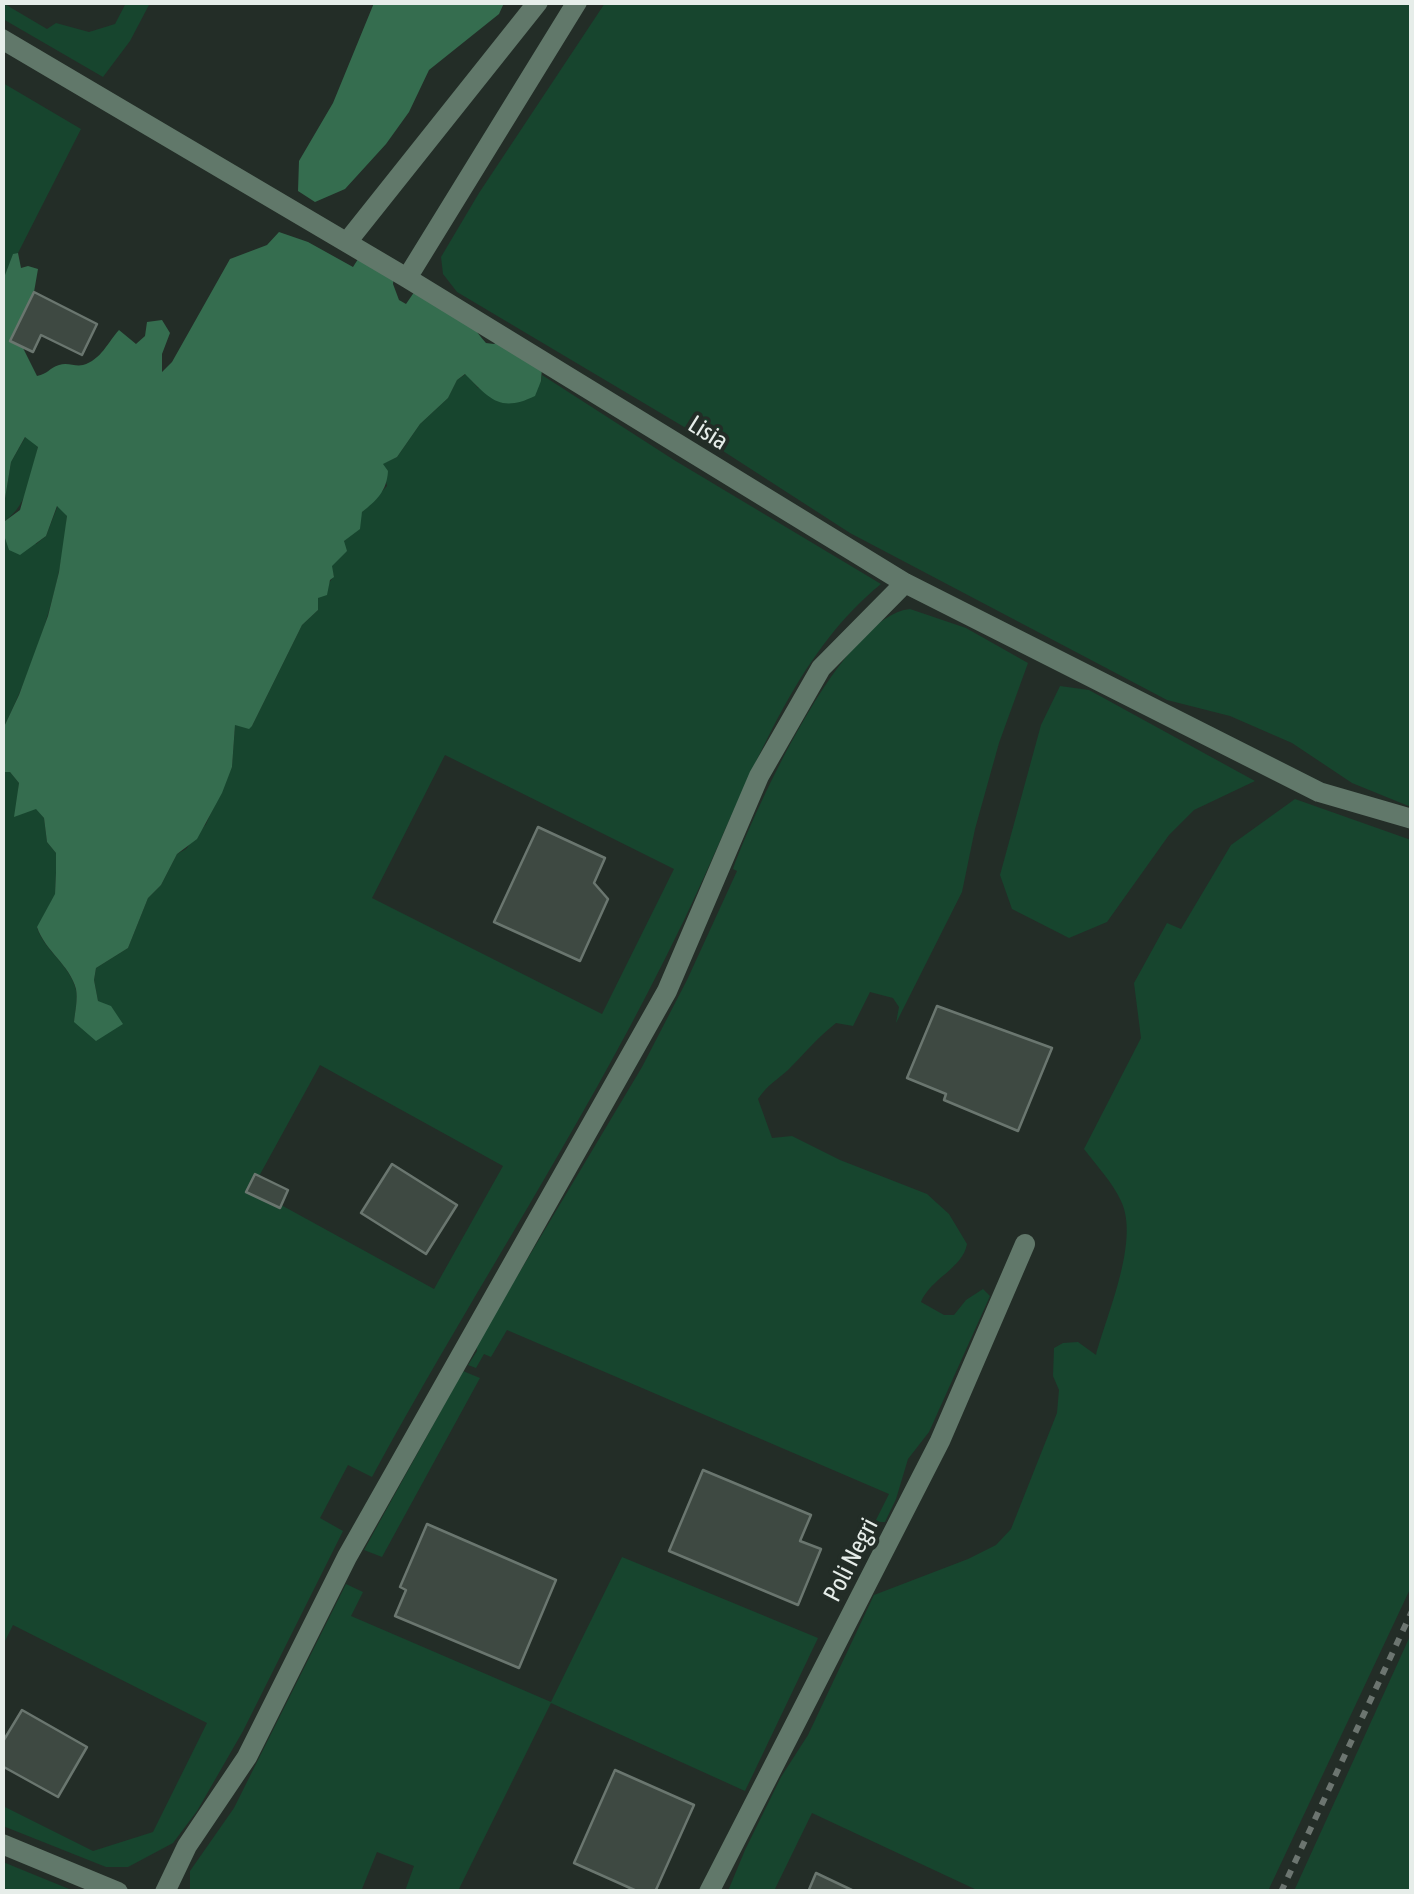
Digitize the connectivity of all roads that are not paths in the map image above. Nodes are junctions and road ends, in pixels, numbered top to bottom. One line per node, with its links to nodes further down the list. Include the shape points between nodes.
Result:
1 (538, 2): 4 (street)
2 (576, 2): 5 (street)
3 (2, 39): 4 (street, Lisia)
4 (347, 242): 5 (street, Lisia)
5 (408, 278): 6 (street, Lisia)
6 (905, 583): 7 (street, Lisia, via 1319,792); 11 (street, via 820,668 759,776 667,991 347,1557 248,1757 187,1846)
7 (1412, 819)
8 (1025, 1244): 12 (street, Poli Negri, via 940,1441)
9 (2, 1844): 10 (street)
10 (118, 1892)
11 (165, 1892)
12 (708, 1892)

